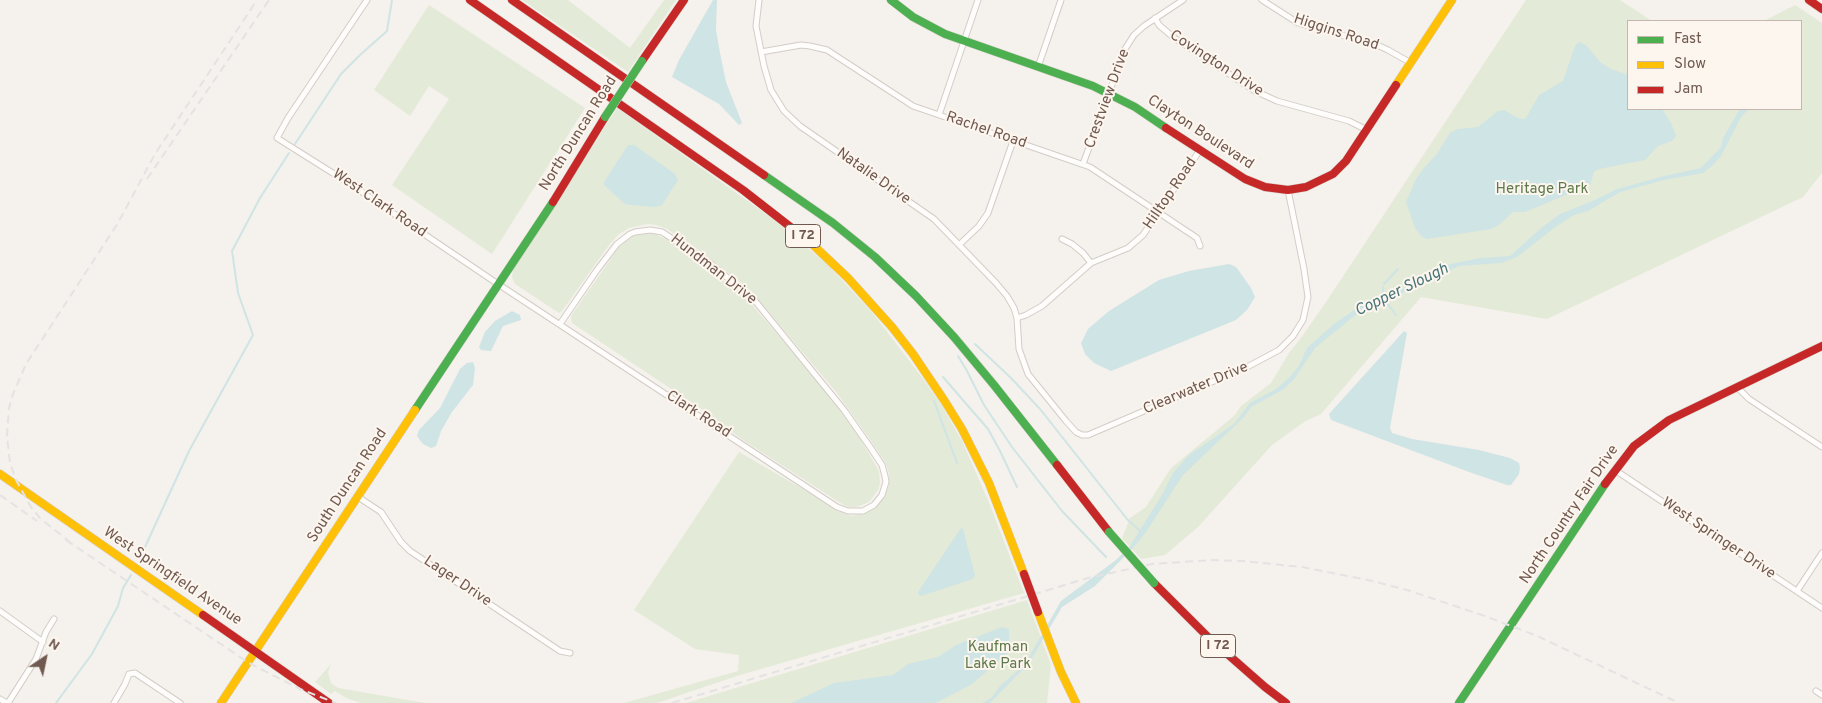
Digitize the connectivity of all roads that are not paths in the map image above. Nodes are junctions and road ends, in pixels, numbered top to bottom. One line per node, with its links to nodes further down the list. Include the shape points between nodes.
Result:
1 (367, 0): 31 (street, West Clark Road, via 277,138)
2 (470, 0): 57 (main road, I 72, bridge, via 743,190 802,235 848,278 892,327 944,400 989,483 1061,672)
3 (512, 0): 58 (main road, I 72, bridge, via 833,224 875,257 954,337 1109,532 1154,583 1208,637)
4 (684, 0): 31 (main road, North Duncan Road, bridge, via 605,116)
5 (759, 0): 16 (street, Natalie Drive, via 756,23)
6 (891, 0): 15 (main road, Clayton Boulevard, via 929,26)
7 (978, 0): 15 (street)
8 (1061, 0): 18 (street)
9 (1183, 0): 14 (street, Crestview Drive)
10 (1262, 0): 17 (street, Higgins Road, via 1298,23 1377,45)
11 (1452, 0): 17 (main road, Clayton Boulevard)
12 (1809, 0): 13 (main road)
13 (1822, 9)
14 (1155, 18): 19 (street, Crestview Drive, via 1139,30 1125,49); 21 (street, Covington Drive, via 1159,26 1173,37 1255,91 1277,101 1349,121)
15 (964, 42): 18 (main road, Clayton Boulevard); 20 (street)
16 (761, 52): 20 (street, Rachel Road, via 801,45 820,48 834,54 905,103); 28 (street, Natalie Drive, via 771,90 790,118 934,219)
17 (1411, 63): 21 (main road, Clayton Boulevard)
18 (1038, 67): 19 (main road, Clayton Boulevard)
19 (1108, 93): 23 (main road, Clayton Boulevard); 24 (street, Crestview Drive)
20 (940, 115): 22 (street, Rachel Road)
21 (1367, 130): 25 (main road, Clayton Boulevard, via 1333,174 1314,184)
22 (1013, 141): 24 (street, Rachel Road); 28 (street, via 988,213)
23 (1200, 150): 25 (main road, Clayton Boulevard, via 1255,184); 26 (street, Hilltop Road)
24 (1083, 164): 26 (street, Rachel Road)
25 (1288, 190): 32 (street, Clearwater Drive, via 1307,283 1305,313 1298,329 1285,345 1249,366 1082,435 1066,421 1028,374 1019,349)
26 (1159, 213): 29 (street, Rachel Road, via 1197,238); 30 (street, Hilltop Road, via 1150,228 1134,243)
27 (1062, 239): 30 (street, via 1083,252)
28 (960, 244): 32 (street, Natalie Drive, via 1007,296)
29 (1200, 246)
30 (1091, 263): 32 (street, Hilltop Road, via 1042,306)
31 (498, 284): 33 (street, Clark Road); 40 (main road, South Duncan Road)
32 (1017, 318)
33 (560, 324): 39 (street, Clark Road, via 842,509 856,512 874,505 885,489); 39 (street, Hundman Drive, via 617,244 635,232 662,232 710,264 756,302 844,410 882,466)
34 (1822, 346): 35 (main road, North Country Fair Drive)
35 (1737, 387): 36 (street, via 1749,399); 37 (main road, North Country Fair Drive, via 1655,429 1634,446)
36 (1822, 447)
37 (1615, 470): 42 (street, West Springer Drive); 59 (main road, North Country Fair Drive)
38 (0, 474): 47 (main road, West Springfield Avenue)
39 (885, 476)
40 (358, 497): 47 (main road, South Duncan Road); 48 (street, Lager Drive, via 381,512 410,551 560,651)
41 (1822, 553): 42 (street)
42 (1797, 591): 43 (street, West Springer Drive)
43 (1822, 608)
44 (0, 611): 46 (street)
45 (54, 619): 46 (street)
46 (43, 642): 52 (street)
47 (256, 651): 55 (main road, South Duncan Road); 56 (main road, West Springfield Avenue)
48 (570, 653)
49 (1816, 691): 50 (street)
50 (1822, 695)
51 (0, 699): 52 (street)
52 (8, 703)
53 (114, 703): 54 (street, via 129,674 135,673)
54 (180, 703)
55 (221, 703)
56 (329, 703)
57 (1076, 703)
58 (1286, 703)
59 (1459, 703)

